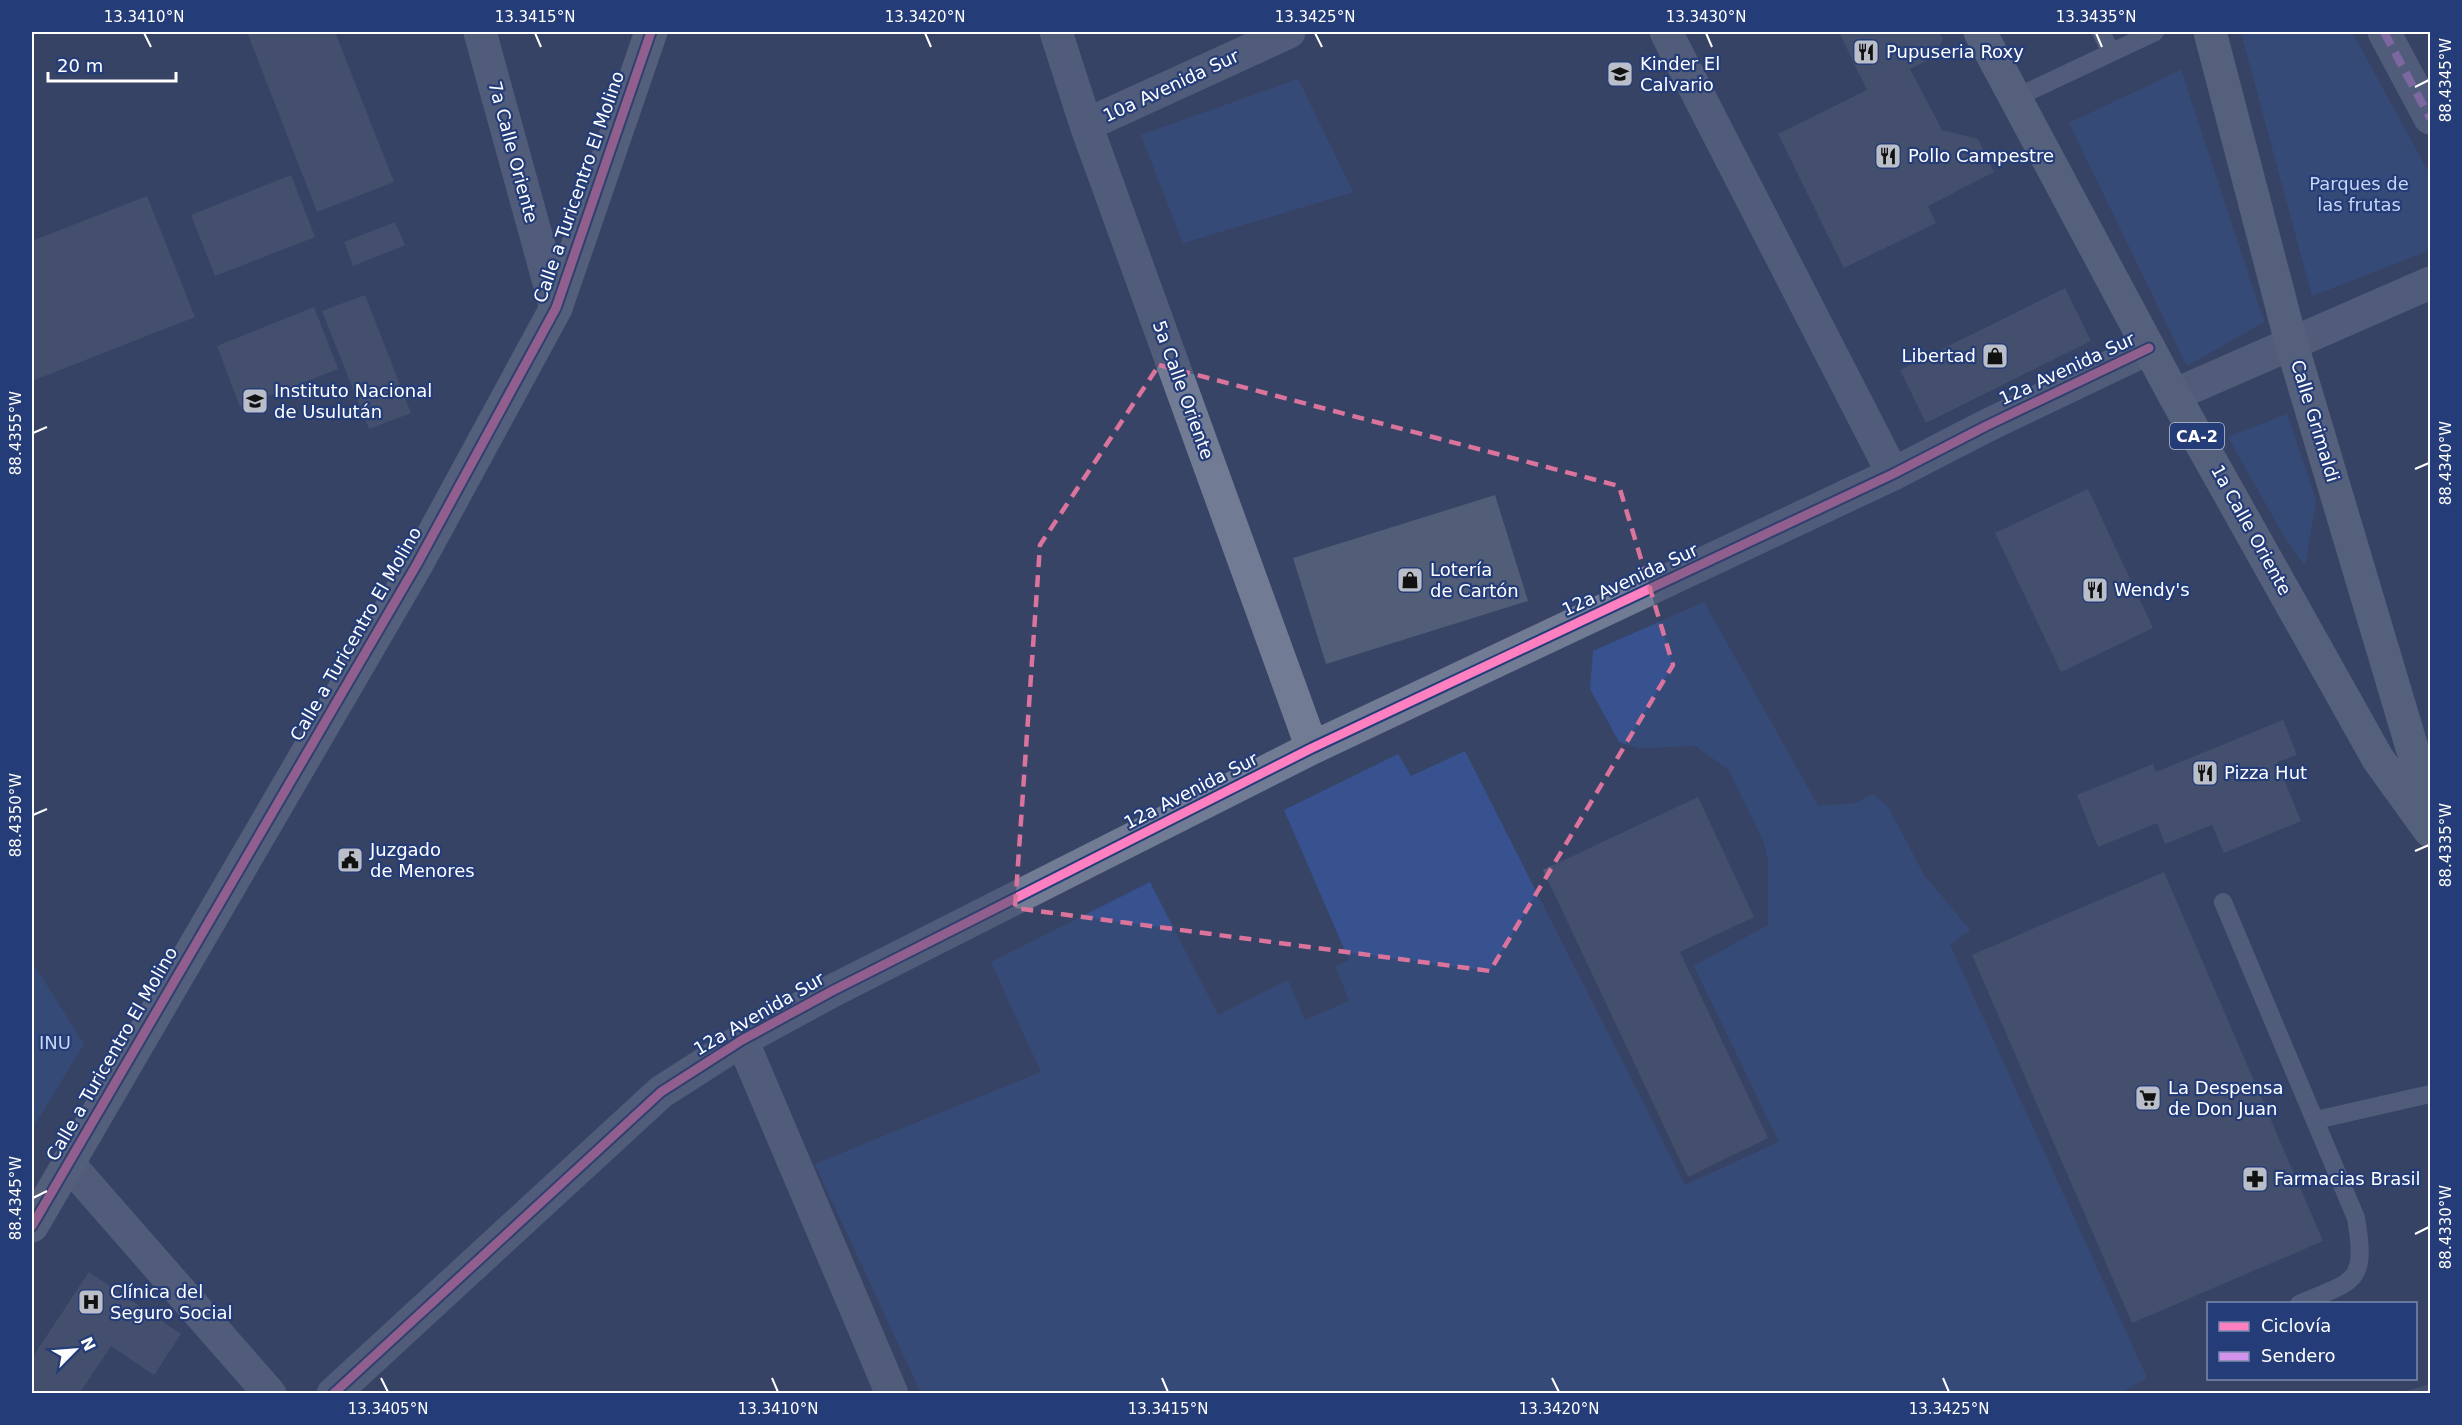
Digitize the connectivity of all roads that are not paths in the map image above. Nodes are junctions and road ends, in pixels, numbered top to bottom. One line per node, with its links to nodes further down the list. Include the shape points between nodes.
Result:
1 (480, 32): 16 (street, 7a Calle Oriente)
2 (651, 32): 16 (street, Calle a Turicentro El Molino)
3 (1056, 32): 14 (street, 5a Calle Oriente)
4 (1289, 32): 14 (street, 10a Avenida Sur)
5 (1666, 32): 20 (street)
6 (1980, 32): 12 (main road, 1a Calle Oriente / CA-2)
7 (2101, 32): 11 (lane)
8 (2154, 32): 11 (lane)
9 (2210, 32): 17 (main road, Calle Grimaldi)
10 (2384, 32): 13 (street)
11 (2110, 52): 12 (lane)
12 (2015, 98): 18 (main road, 1a Calle Oriente / CA-2)
13 (2430, 118)
14 (1086, 125): 21 (street, 5a Calle Oriente)
15 (2430, 283): 17 (street)
16 (556, 308): 28 (street, Calle a Turicentro El Molino, via 417,564)
17 (2291, 342): 19 (street); 22 (main road, Calle Grimaldi)
18 (2149, 348): 19 (main road, 1a Calle Oriente / CA-2); 20 (street, 12a Avenida Sur)
19 (2174, 395): 23 (main road, 1a Calle Oriente / CA-2, via 2378,759)
20 (1893, 474): 21 (street, 12a Avenida Sur)
21 (1312, 748): 25 (street, 12a Avenida Sur)
22 (2430, 808)
23 (2430, 831)
24 (2223, 902): 27 (lane)
25 (742, 1040): 31 (street); 33 (street, 12a Avenida Sur, via 661,1092)
26 (2430, 1094): 27 (lane)
27 (2316, 1120): 30 (lane, via 2356,1218 2361,1252 2359,1270 2348,1283)
28 (68, 1163): 29 (street, Calle a Turicentro El Molino); 32 (street)
29 (32, 1226)
30 (2304, 1302)
31 (889, 1392)
32 (270, 1394)
33 (333, 1394)

